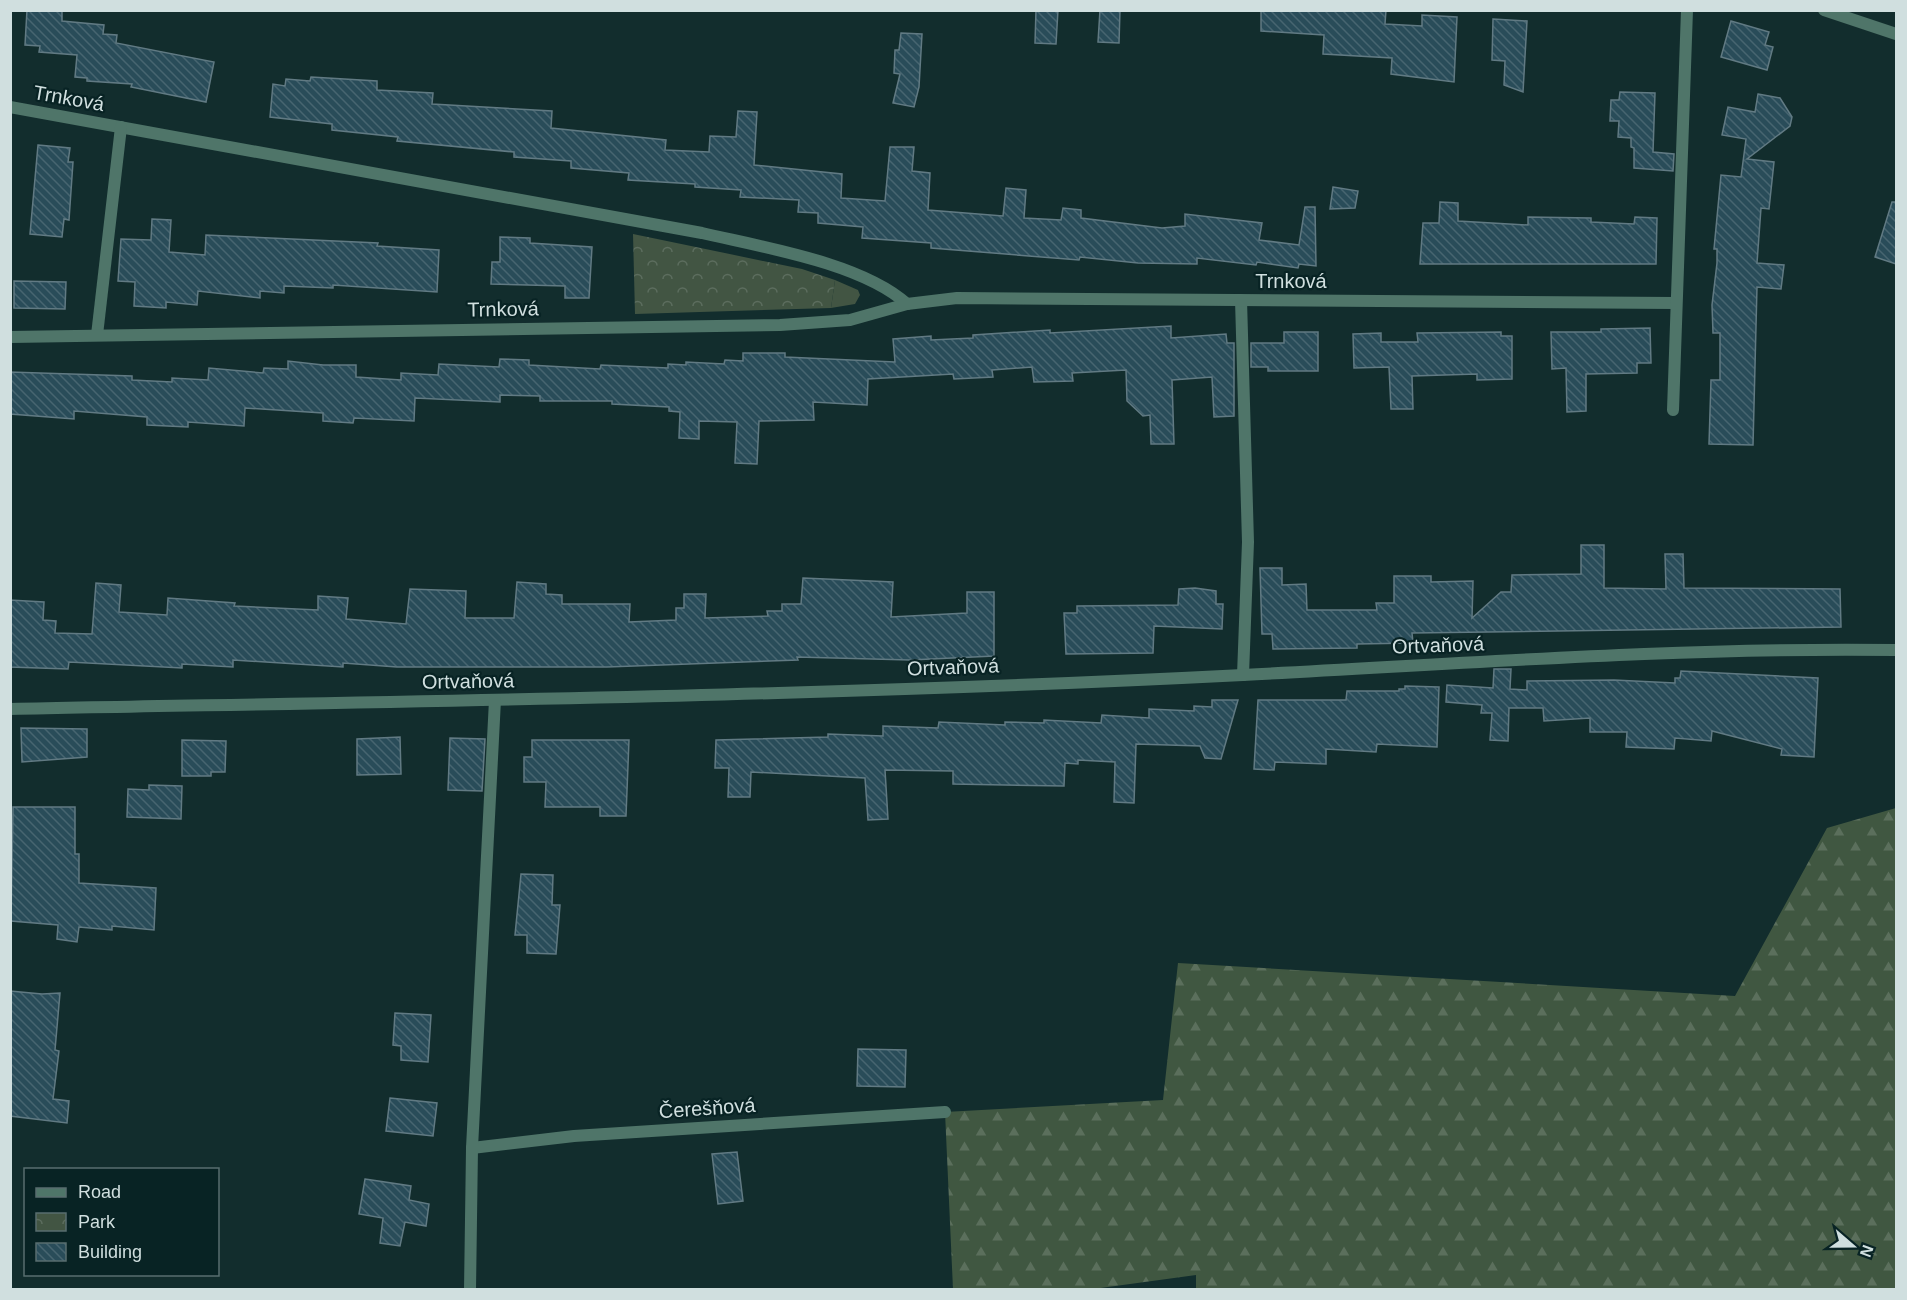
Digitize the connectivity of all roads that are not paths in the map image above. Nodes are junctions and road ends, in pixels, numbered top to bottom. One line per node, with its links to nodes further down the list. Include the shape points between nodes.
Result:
1 (1687, 10): 7 (street)
2 (1824, 10): 3 (street)
3 (1896, 34)
4 (10, 107): 5 (street, Trnková)
5 (121, 127): 8 (street, Trnková, via 702,233 797,255 862,277 895,293); 9 (street, Trnková)
6 (1241, 300): 7 (street, Trnková); 8 (street, Trnková, via 957,298); 13 (street, via 1248,542)
7 (1675, 303): 11 (street)
8 (907, 304): 9 (street, Trnková, via 850,320 780,325)
9 (97, 335): 10 (street, Trnková)
10 (10, 337)
11 (1673, 410)
12 (1896, 650): 13 (street, Ortvaňová, via 1813,648)
13 (1243, 675): 14 (street, Ortvaňová, via 645,698)
14 (495, 700): 15 (street, Ortvaňová); 17 (street)
15 (10, 709)
16 (945, 1112): 17 (street, Čerešňová, via 574,1136)
17 (472, 1148): 18 (street)
18 (470, 1290)

